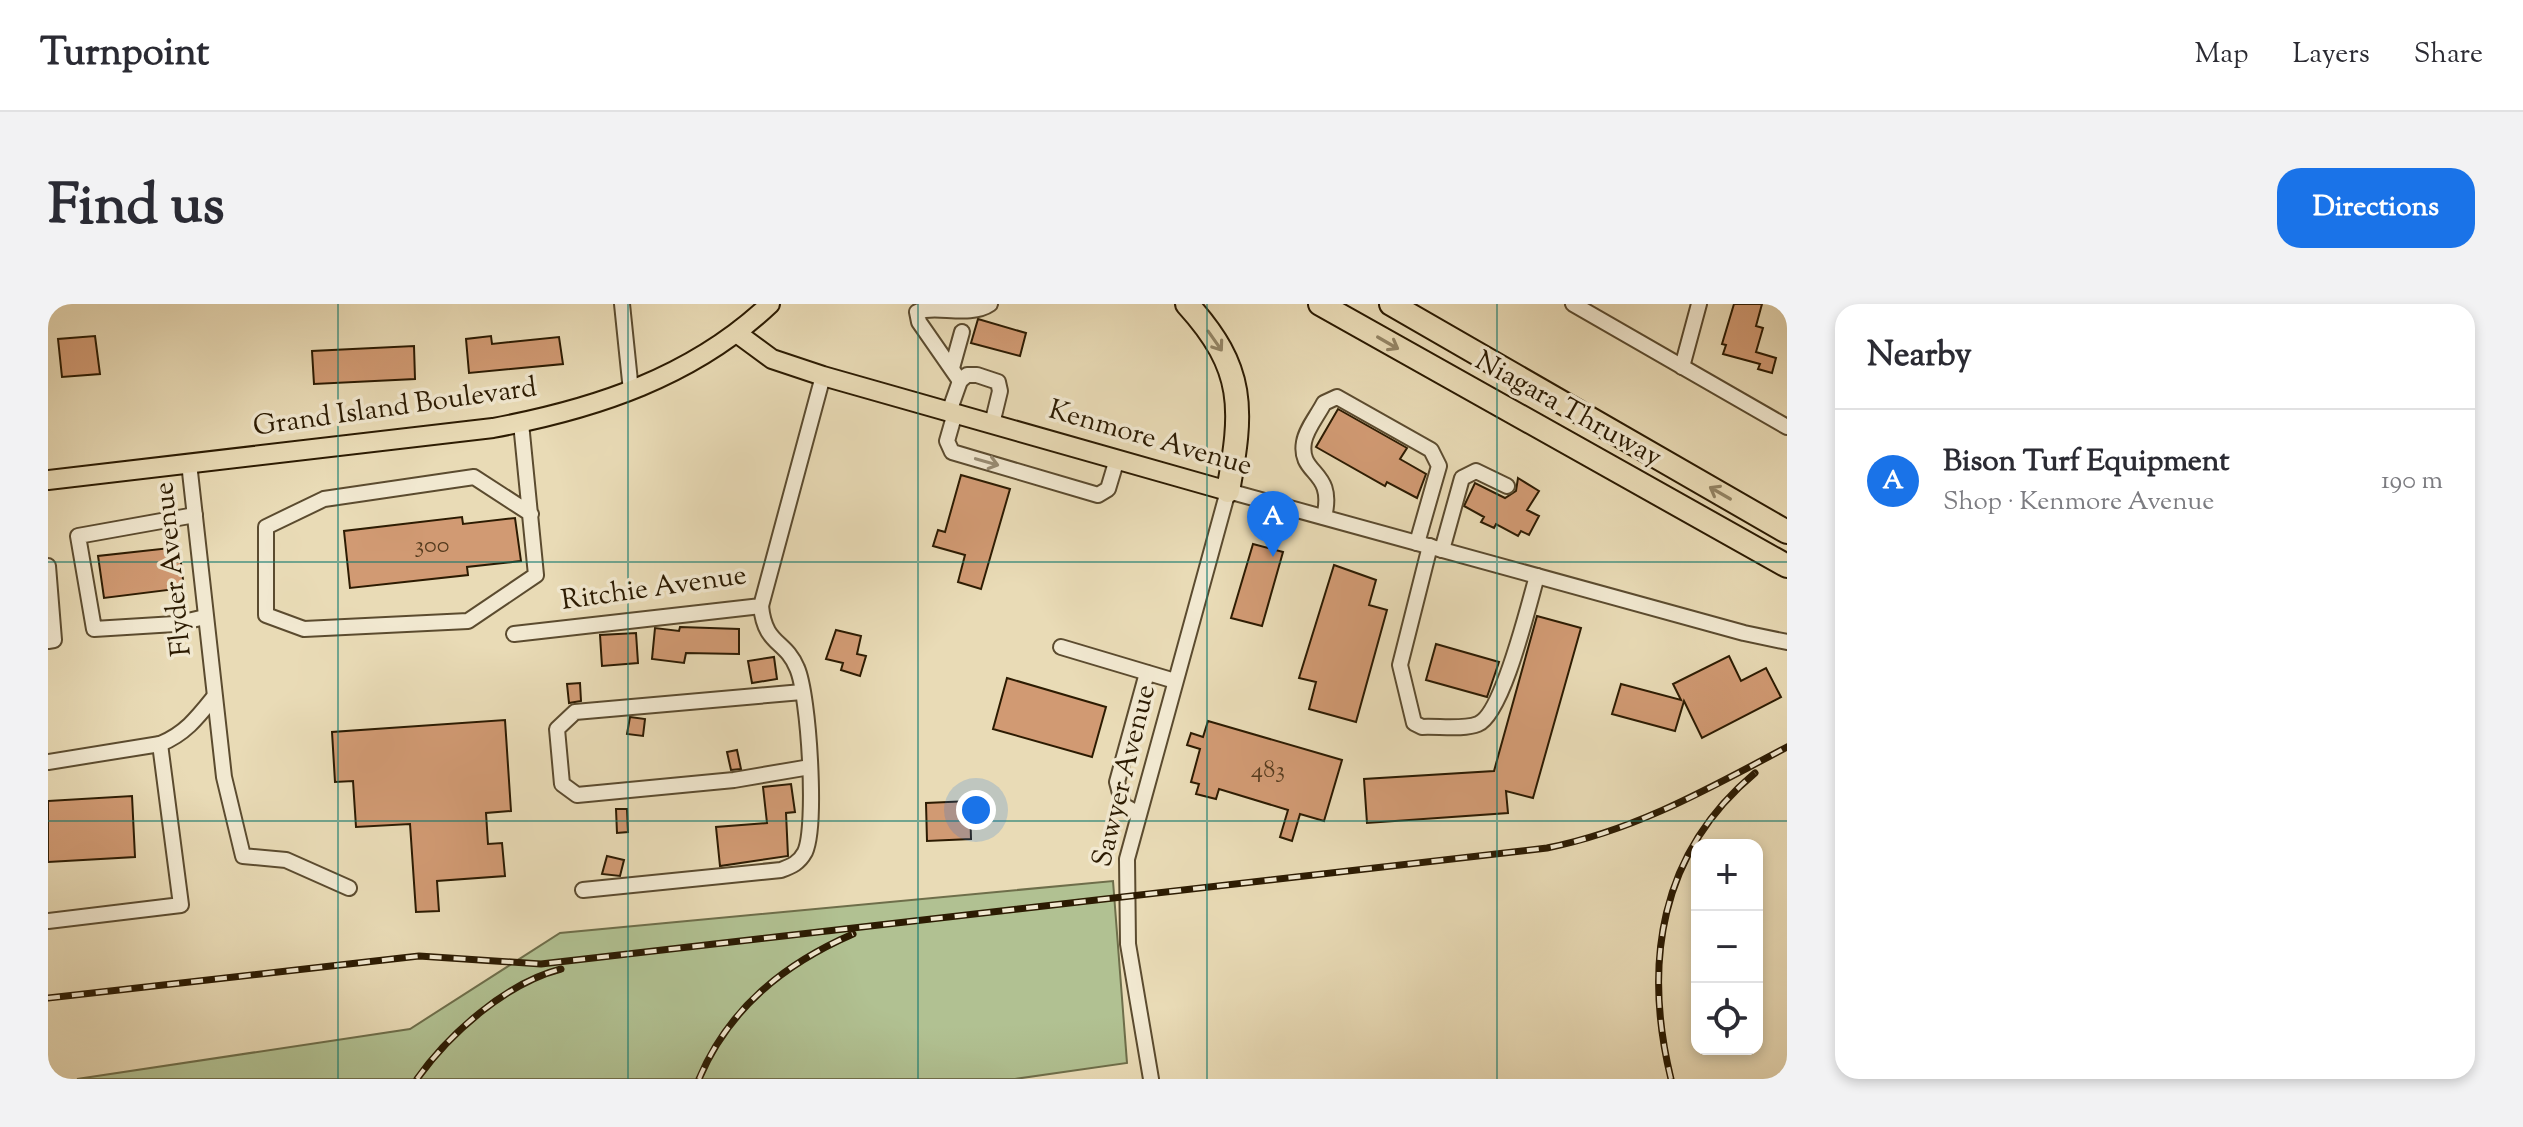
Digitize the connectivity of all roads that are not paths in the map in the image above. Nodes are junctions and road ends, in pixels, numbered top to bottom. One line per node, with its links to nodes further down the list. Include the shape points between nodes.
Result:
1 (622, 304): 14 (street)
2 (770, 304): 10 (main road, Grand Island Boulevard)
3 (990, 304): 9 (street)
4 (1187, 304): 23 (highway, one-way to 23, via 1225,354 1235,383 1239,428)
5 (1320, 304): 30 (highway, Niagara Thruway, one-way to 30)
6 (1391, 304): 27 (highway, Niagara Thruway, one-way to 6)
7 (1573, 304): 11 (street)
8 (1699, 304): 11 (street)
9 (965, 321): 12 (street); 12 (street, via 928,306 917,312)
10 (738, 334): 13 (main road, Kenmore Avenue, via 772,359); 14 (main road, Grand Island Boulevard, via 670,375)
11 (1682, 367): 18 (street)
12 (956, 375): 15 (street); 17 (street, via 998,382)
13 (823, 376): 15 (main road, Kenmore Avenue); 32 (street, Ritchie Avenue)
14 (631, 391): 16 (main road, Grand Island Boulevard)
15 (952, 413): 17 (main road, Kenmore Avenue); 19 (street, one-way to 19, via 947,441 952,452 1098,495 1108,489)
16 (521, 423): 20 (main road, Grand Island Boulevard); 24 (street)
17 (992, 424): 19 (main road, Kenmore Avenue)
18 (1787, 427)
19 (1117, 459): 23 (main road, Kenmore Avenue)
20 (189, 463): 21 (main road, Grand Island Boulevard); 25 (street, Flyder Avenue)
21 (48, 480)
22 (1507, 486): 28 (street, via 1476,471 1462,478)
23 (1228, 491): 26 (street, Kenmore Avenue); 39 (street, Sawyer Avenue)
24 (531, 514): 24 (street, via 536,575 468,621 304,629 266,615 266,527 324,499 474,477)
25 (195, 515): 33 (street, Flyder Avenue); 33 (street, via 78,536 94,629)
26 (1324, 517): 28 (street, Kenmore Avenue); 28 (street, via 1329,497 1325,482 1305,458 1303,446 1324,403 1337,397 1436,457)
27 (1787, 532)
28 (1430, 546): 31 (street, Kenmore Avenue); 31 (street, via 1400,665 1414,723 1422,727 1479,724 1490,714)
29 (48, 566): 35 (street, via 54,640)
30 (1787, 566)
31 (1537, 576): 36 (street, Kenmore Avenue)
32 (761, 606): 34 (street, Ritchie Avenue); 40 (street, via 768,636 797,667)
33 (205, 617): 41 (street, Flyder Avenue)
34 (514, 634)
35 (48, 641)
36 (1787, 642)
37 (1061, 647): 38 (street)
38 (1147, 673): 39 (street); 45 (street, via 1117,782 1123,805)
39 (1175, 681): 45 (street, Sawyer Avenue)
40 (802, 692): 44 (street); 44 (street, via 575,712 557,729 562,784 577,795)
41 (214, 697): 42 (street, via 192,724); 46 (street, Flyder Avenue, via 224,777 243,856 286,860)
42 (160, 744): 43 (street); 48 (street, via 181,905)
43 (48, 762)
44 (810, 767): 47 (street, via 812,824 795,865)
45 (1137, 813): 49 (street, Sawyer Avenue, via 1127,859 1126,922)
46 (349, 888)
47 (583, 890)
48 (48, 921)
49 (1151, 1079)

